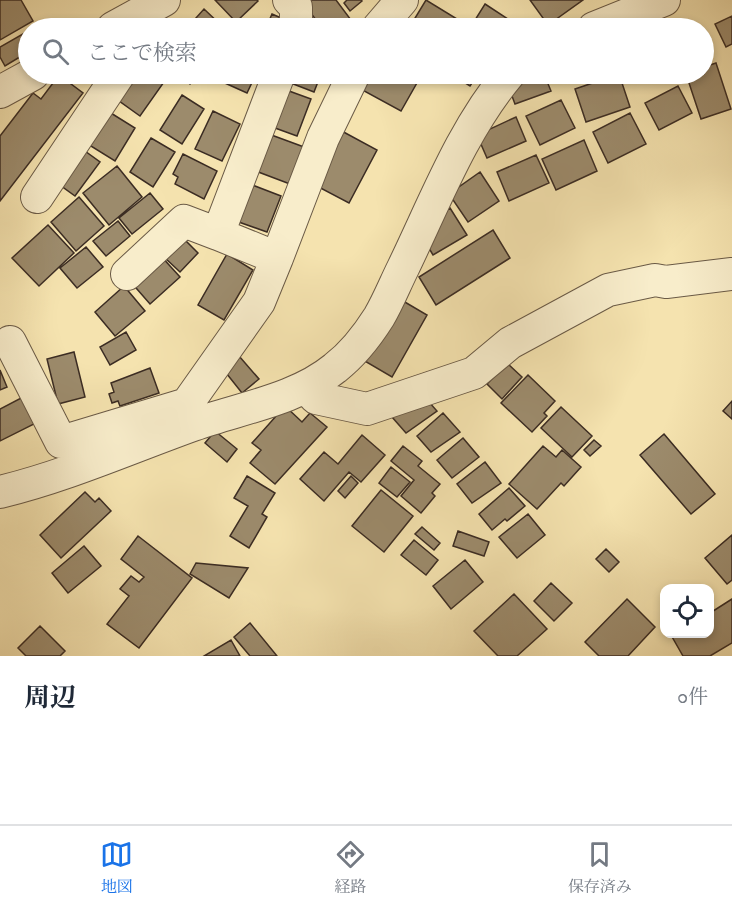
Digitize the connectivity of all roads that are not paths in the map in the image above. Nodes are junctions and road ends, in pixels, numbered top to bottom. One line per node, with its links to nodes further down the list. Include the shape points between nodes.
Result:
1 (164, 0): 5 (street)
2 (289, 0): 6 (street, via 296,7)
3 (402, 0): 7 (street)
4 (664, 0): 8 (street)
5 (131, 18)
6 (296, 18)
7 (387, 18)
8 (619, 18)
9 (18, 82): 13 (street)
10 (275, 84): 16 (street)
11 (349, 84): 17 (street, via 322,138)
12 (500, 84): 21 (street, via 461,148 380,316 351,354)
13 (0, 92)
14 (113, 93): 15 (street)
15 (48, 192)
16 (218, 234): 17 (street); 18 (street, via 184,221)
17 (277, 258): 22 (street, via 259,302)
18 (127, 274)
19 (732, 274): 21 (street, via 655,280 608,290 510,343 474,373 366,409 316,398)
20 (10, 342): 22 (street, via 61,442)
21 (306, 387): 22 (street)
22 (191, 414): 23 (street, via 30,485)
23 (0, 492)

